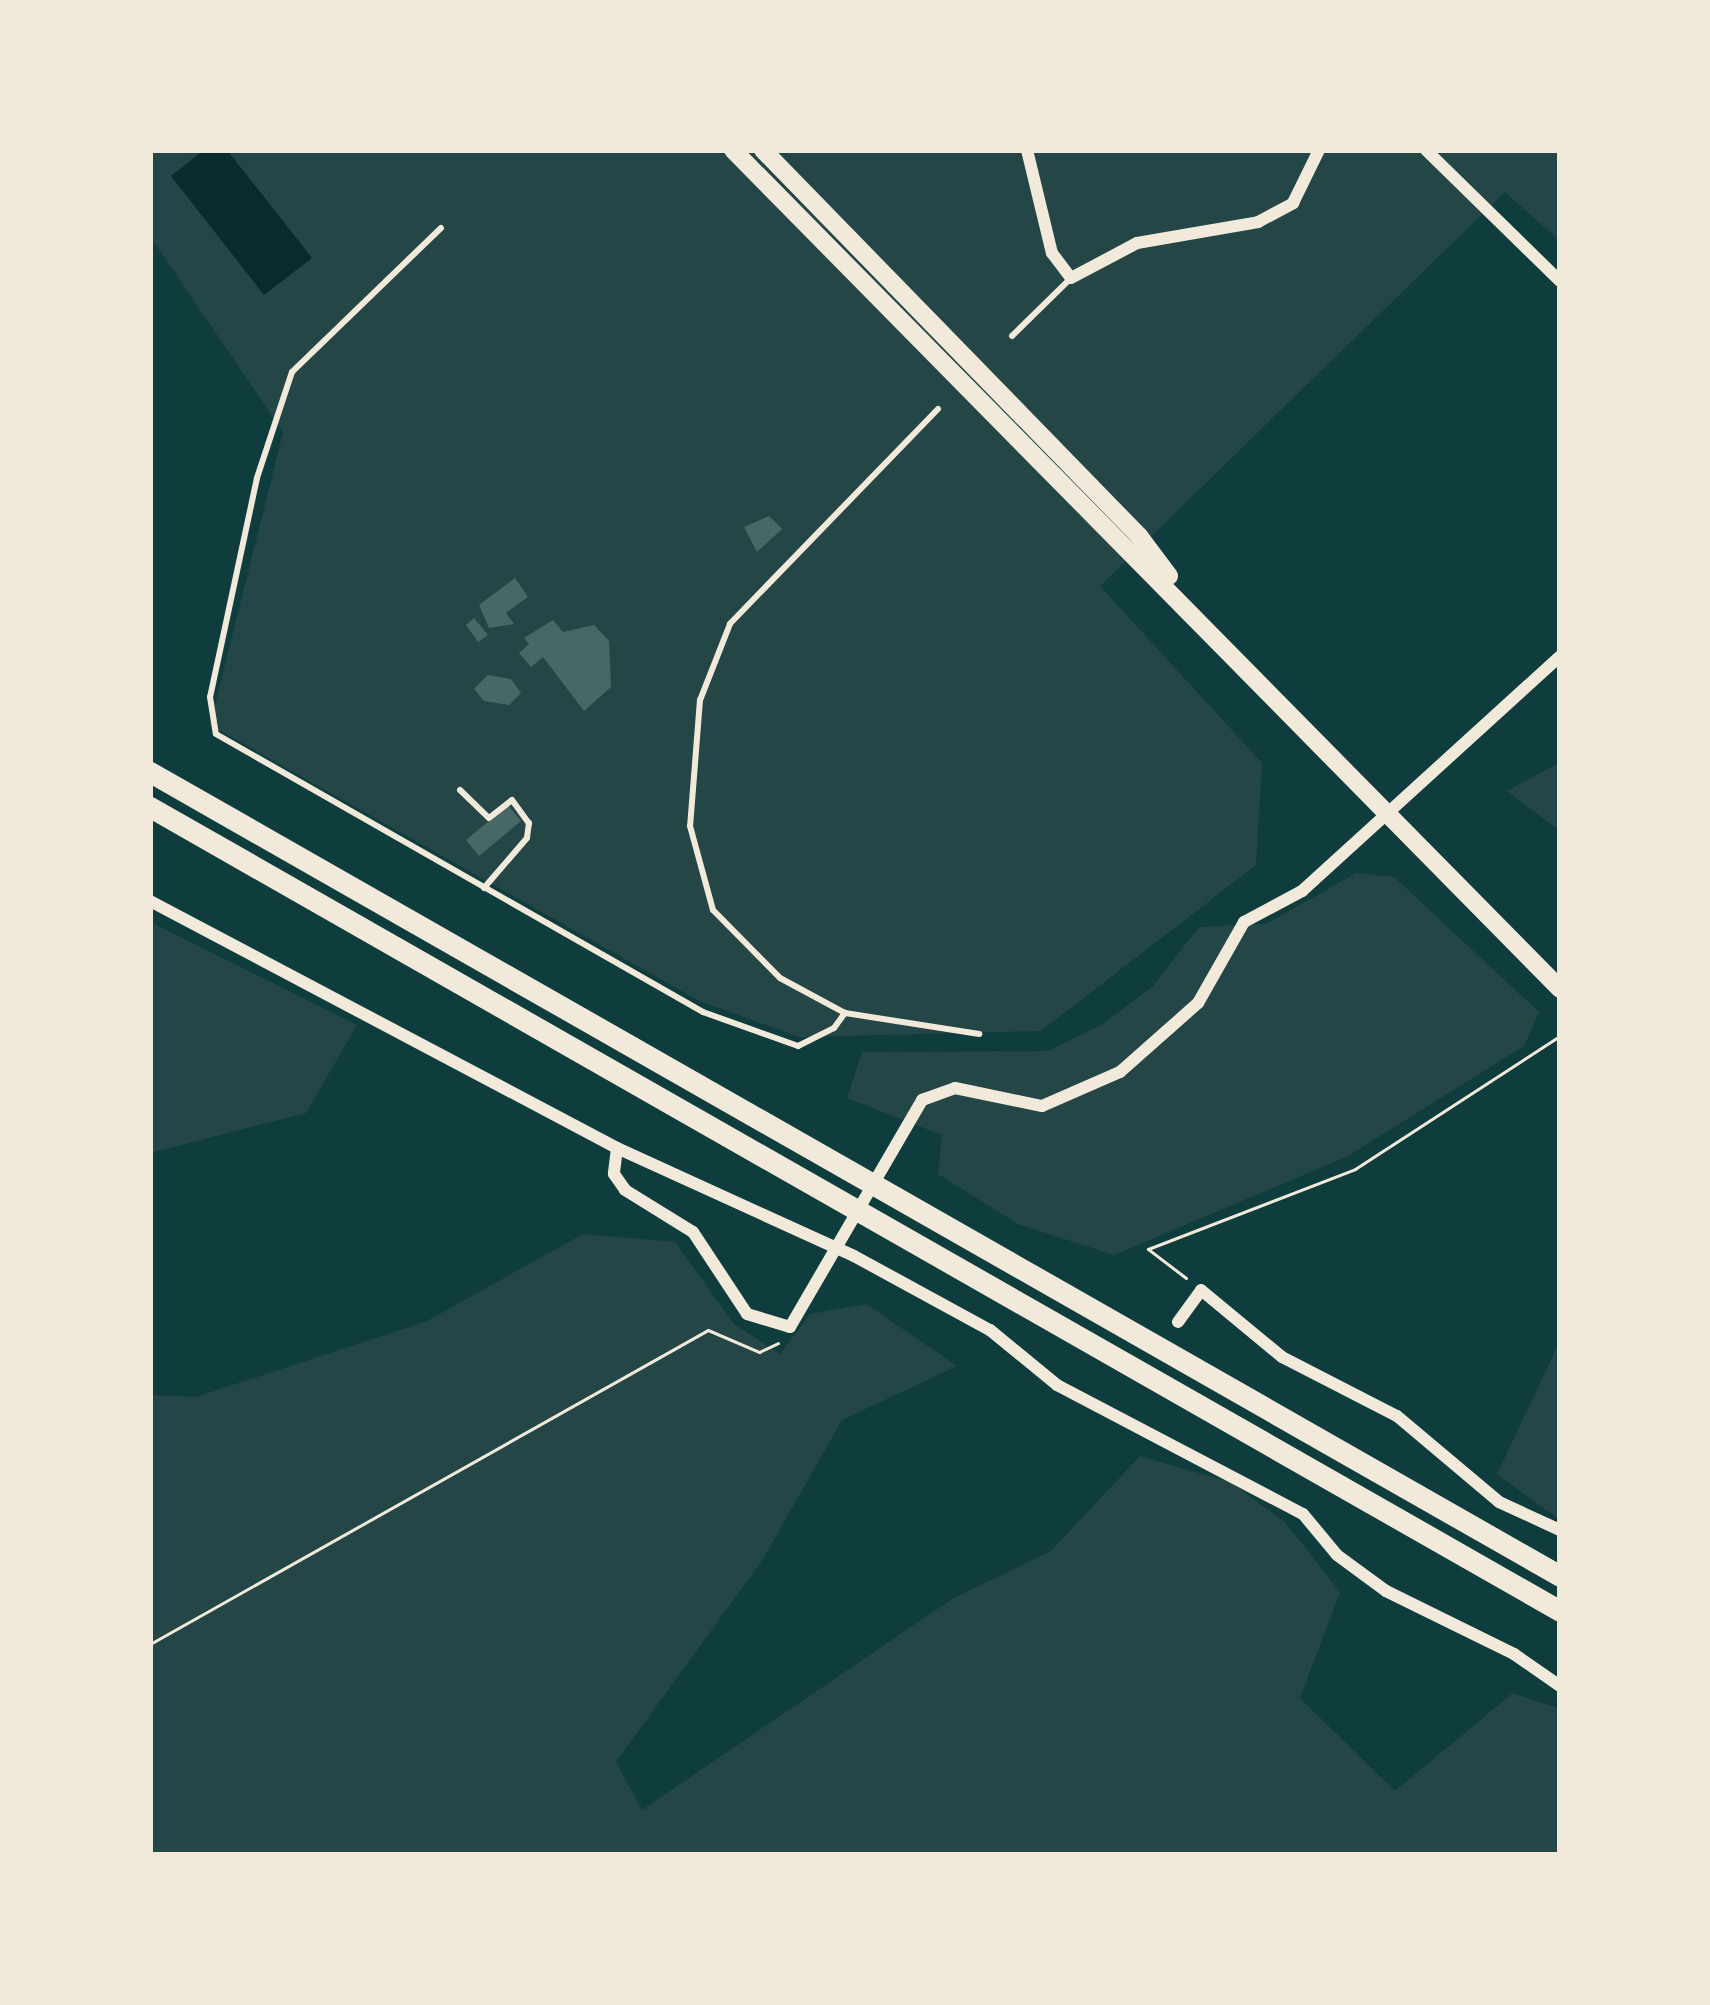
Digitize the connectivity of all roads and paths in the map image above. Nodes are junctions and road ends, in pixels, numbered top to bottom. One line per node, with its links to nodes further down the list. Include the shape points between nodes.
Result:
1 (733, 150): 11 (highway)
2 (763, 150): 11 (highway, via 1139,536)
3 (1027, 150): 7 (street, via 1052,253)
4 (1319, 150): 7 (street, via 1316,171 1293,203 1258,222 1138,243)
5 (1426, 150): 8 (street)
6 (441, 228): 17 (lane, via 292,372 257,478 209,697 216,734)
7 (1071, 278): 9 (lane)
8 (1560, 281)
9 (1012, 336)
10 (938, 410): 20 (lane, via 730,624 711,663 694,740 690,826 713,910 751,956)
11 (1196, 614): 16 (highway)
12 (1560, 656): 16 (street)
13 (150, 772): 28 (highway)
14 (460, 790): 17 (lane, via 489,818 512,800 529,823 527,838)
15 (150, 807): 29 (highway)
16 (1387, 813): 19 (highway); 26 (street, via 1302,891 1244,922 1198,1003 1120,1072 1042,1106 938,1091 905,1124)
17 (484, 888): 20 (lane, via 722,1019 798,1046 834,1028)
18 (150, 901): 23 (street)
19 (1555, 985)
20 (845, 1012): 21 (lane)
21 (980, 1034)
22 (1560, 1036): 24 (path, via 1355,1169 1148,1249)
23 (616, 1148): 26 (street, via 614,1174 625,1190 693,1232 747,1314); 31 (street, via 990,1330 1058,1385 1303,1514 1337,1555 1387,1592 1514,1654)
24 (1201, 1290): 25 (street); 27 (street, via 1310,1376 1431,1439 1499,1502)
25 (1178, 1322)
26 (790, 1327): 30 (path, via 776,1346 759,1352 708,1330)
27 (1560, 1530)
28 (1560, 1576)
29 (1560, 1611)
30 (150, 1644)
31 (1560, 1686)

